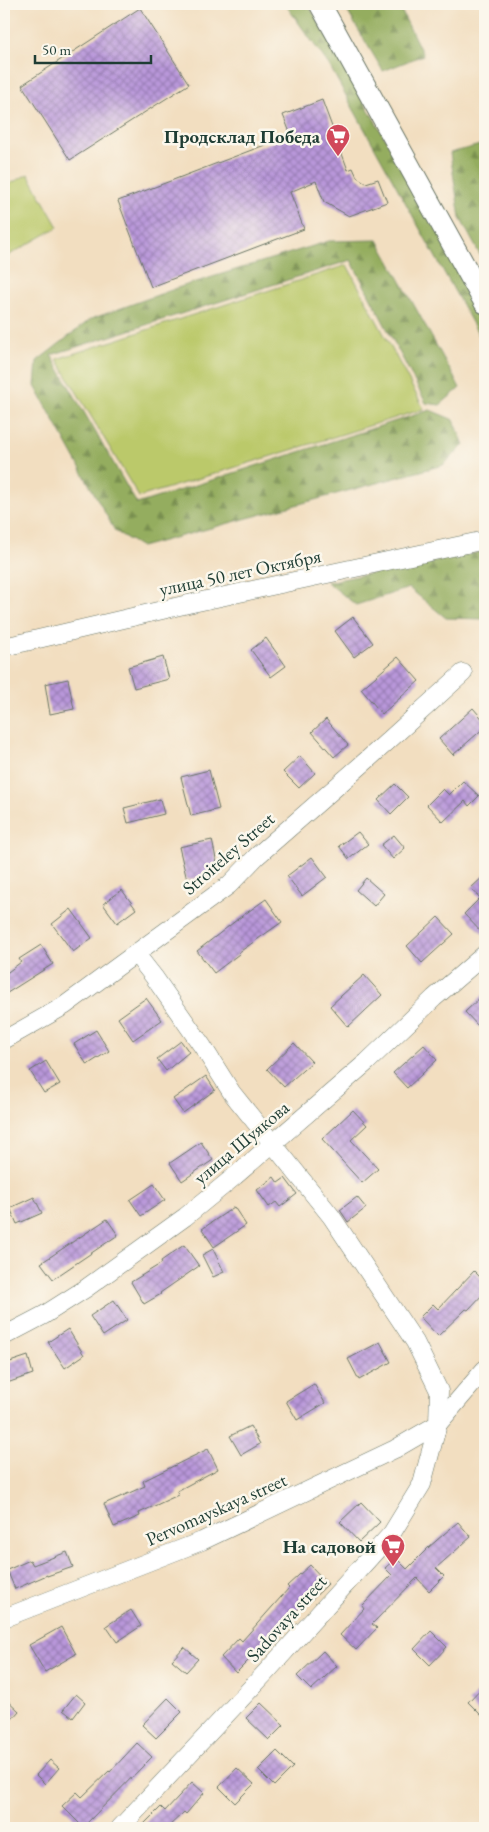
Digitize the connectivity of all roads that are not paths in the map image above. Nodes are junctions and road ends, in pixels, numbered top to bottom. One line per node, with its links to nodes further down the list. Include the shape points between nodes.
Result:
1 (320, 4): 2 (street)
2 (485, 303)
3 (485, 540): 4 (street, улица 50 лет Октября)
4 (4, 647)
5 (463, 673): 6 (street, Stroiteley Street, via 257,856 229,885)
6 (136, 954): 8 (street, Stroiteley Street, via 64,1006); 9 (street, via 232,1093)
7 (485, 954): 9 (street, улица Шуякова)
8 (4, 1040)
9 (273, 1143): 10 (street, улица Шуякова, via 185,1217 116,1267 44,1315); 12 (street, via 331,1216 415,1342 439,1391)
10 (4, 1336)
11 (485, 1369): 12 (street, Sadovaya street)
12 (438, 1424): 13 (street, Pervomayskaya street, via 395,1449 202,1541); 14 (street, Sadovaya street, via 422,1484 392,1533)
13 (4, 1618)
14 (120, 1828)

